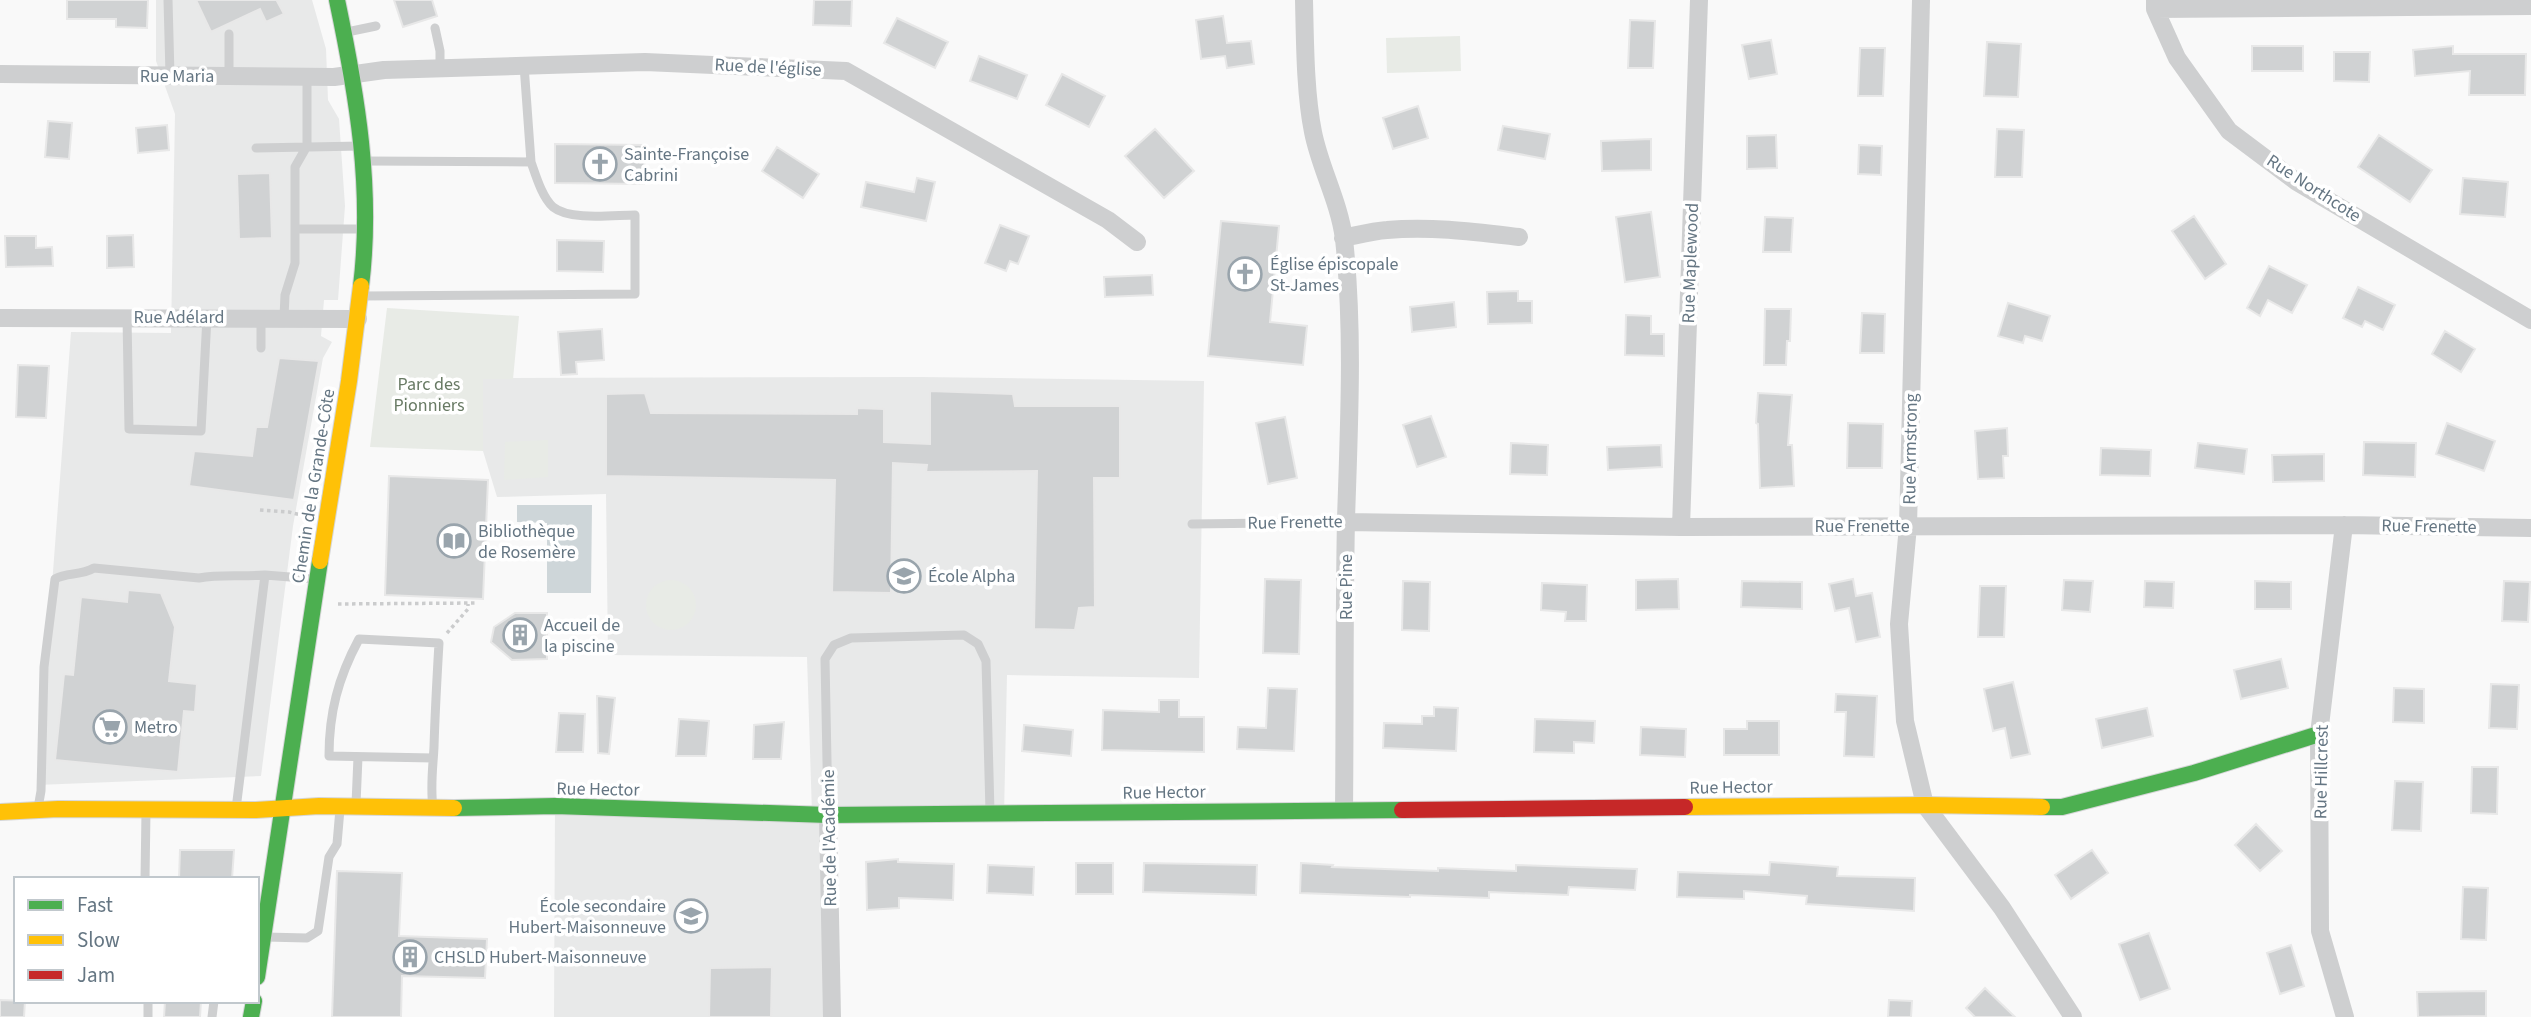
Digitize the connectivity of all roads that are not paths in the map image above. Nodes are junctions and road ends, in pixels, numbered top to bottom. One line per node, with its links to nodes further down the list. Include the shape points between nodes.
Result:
1 (169, 0): 15 (lane)
2 (337, 0): 10 (street, Chemin de la Grande-Côte)
3 (1304, 0): 25 (street, Rue Pine, via 1313,132)
4 (1699, 0): 41 (street, Rue Maplewood)
5 (1920, 0): 40 (street, Rue Armstrong)
6 (2155, 4): 7 (street); 35 (street, Rue Northcote, via 2177,58 2230,131 2297,182)
7 (2531, 6)
8 (376, 26): 10 (lane)
9 (435, 28): 13 (lane)
10 (345, 33): 16 (street, Chemin de la Grande-Côte)
11 (229, 34): 17 (lane)
12 (524, 65): 13 (street, Rue de l'église); 22 (lane); 27 (street, Rue de l'église, via 678,62 846,71 1108,220)
13 (440, 69): 16 (street, Rue de l'église)
14 (0, 74): 15 (street, Rue Maria)
15 (170, 75): 17 (street, Rue Maria)
16 (354, 75): 18 (street, Rue Maria); 21 (street, Chemin de la Grande-Côte)
17 (229, 76): 18 (street, Rue Maria)
18 (307, 77): 19 (lane)
19 (307, 146): 20 (lane); 21 (lane); 23 (lane, via 295,167)
20 (256, 148)
21 (363, 153): 22 (lane); 24 (street, Chemin de la Grande-Côte)
22 (531, 163): 28 (lane, via 555,208 575,215 635,215 635,294)
23 (295, 229): 24 (lane); 33 (lane, via 295,263)
24 (366, 229): 28 (street, Chemin de la Grande-Côte)
25 (1343, 237): 26 (street, via 1429,229); 37 (street, Rue Pine, via 1350,407)
26 (1519, 237)
27 (1137, 242)
28 (361, 296): 34 (street, Chemin de la Grande-Côte)
29 (0, 317): 30 (street, Rue Adélard)
30 (127, 317): 31 (street, Rue Adélard); 31 (lane, via 129,429 201,431)
31 (206, 317): 32 (street, Rue Adélard)
32 (261, 317): 33 (street, Rue Adélard); 36 (lane)
33 (284, 317): 34 (street, Rue Adélard)
34 (358, 319): 44 (street, Chemin de la Grande-Côte)
35 (2531, 320)
36 (261, 348)
37 (1346, 522): 38 (lane, Rue Frenette); 41 (street, Rue Frenette); 55 (street, Rue Pine)
38 (1192, 524)
39 (2344, 525): 40 (street, Rue Frenette); 42 (street, Rue Frenette); 45 (street, Rue Hillcrest)
40 (1908, 526): 41 (street, Rue Frenette); 48 (street, Rue Armstrong, via 1899,624 1905,721)
41 (1681, 527)
42 (2531, 528)
43 (265, 575): 44 (lane); 53 (lane, via 199,578 94,568 55,579 44,667); 54 (lane)
44 (317, 580): 52 (street, Chemin de la Grande-Côte)
45 (2319, 734): 48 (street, Rue Hector, via 2062,807); 64 (street, Rue Hillcrest, via 2320,931)
46 (358, 757): 47 (lane); 47 (lane, via 329,756 329,733 332,704 359,639 439,643); 49 (lane)
47 (433, 758): 50 (lane)
48 (1925, 805): 55 (street, Rue Hector); 63 (street, Rue Armstrong, via 2002,908)
49 (348, 807): 50 (street, Rue Hector); 52 (street, Rue Hector); 61 (lane, via 329,857 318,931 307,938)
50 (434, 808): 58 (street, Rue Hector, via 555,806)
51 (146, 809): 53 (street, Rue Hector); 54 (street, Rue Hector); 59 (lane)
52 (282, 809): 54 (street, Rue Hector); 60 (street, Chemin de la Grande-Côte)
53 (37, 810): 56 (street, Rue Hector)
54 (236, 810)
55 (1344, 810): 57 (street, Rue Hector)
56 (0, 812)
57 (990, 813): 58 (street, Rue Hector); 58 (lane, Rue de l'Académie, via 986,661 978,644 964,635 851,638 834,645 825,659)
58 (828, 815): 62 (street, Rue de l'Académie)
59 (145, 877)
60 (264, 889): 61 (street, Chemin de la Grande-Côte)
61 (260, 947)
62 (832, 1017)
63 (2073, 1017)
64 (2345, 1017)

